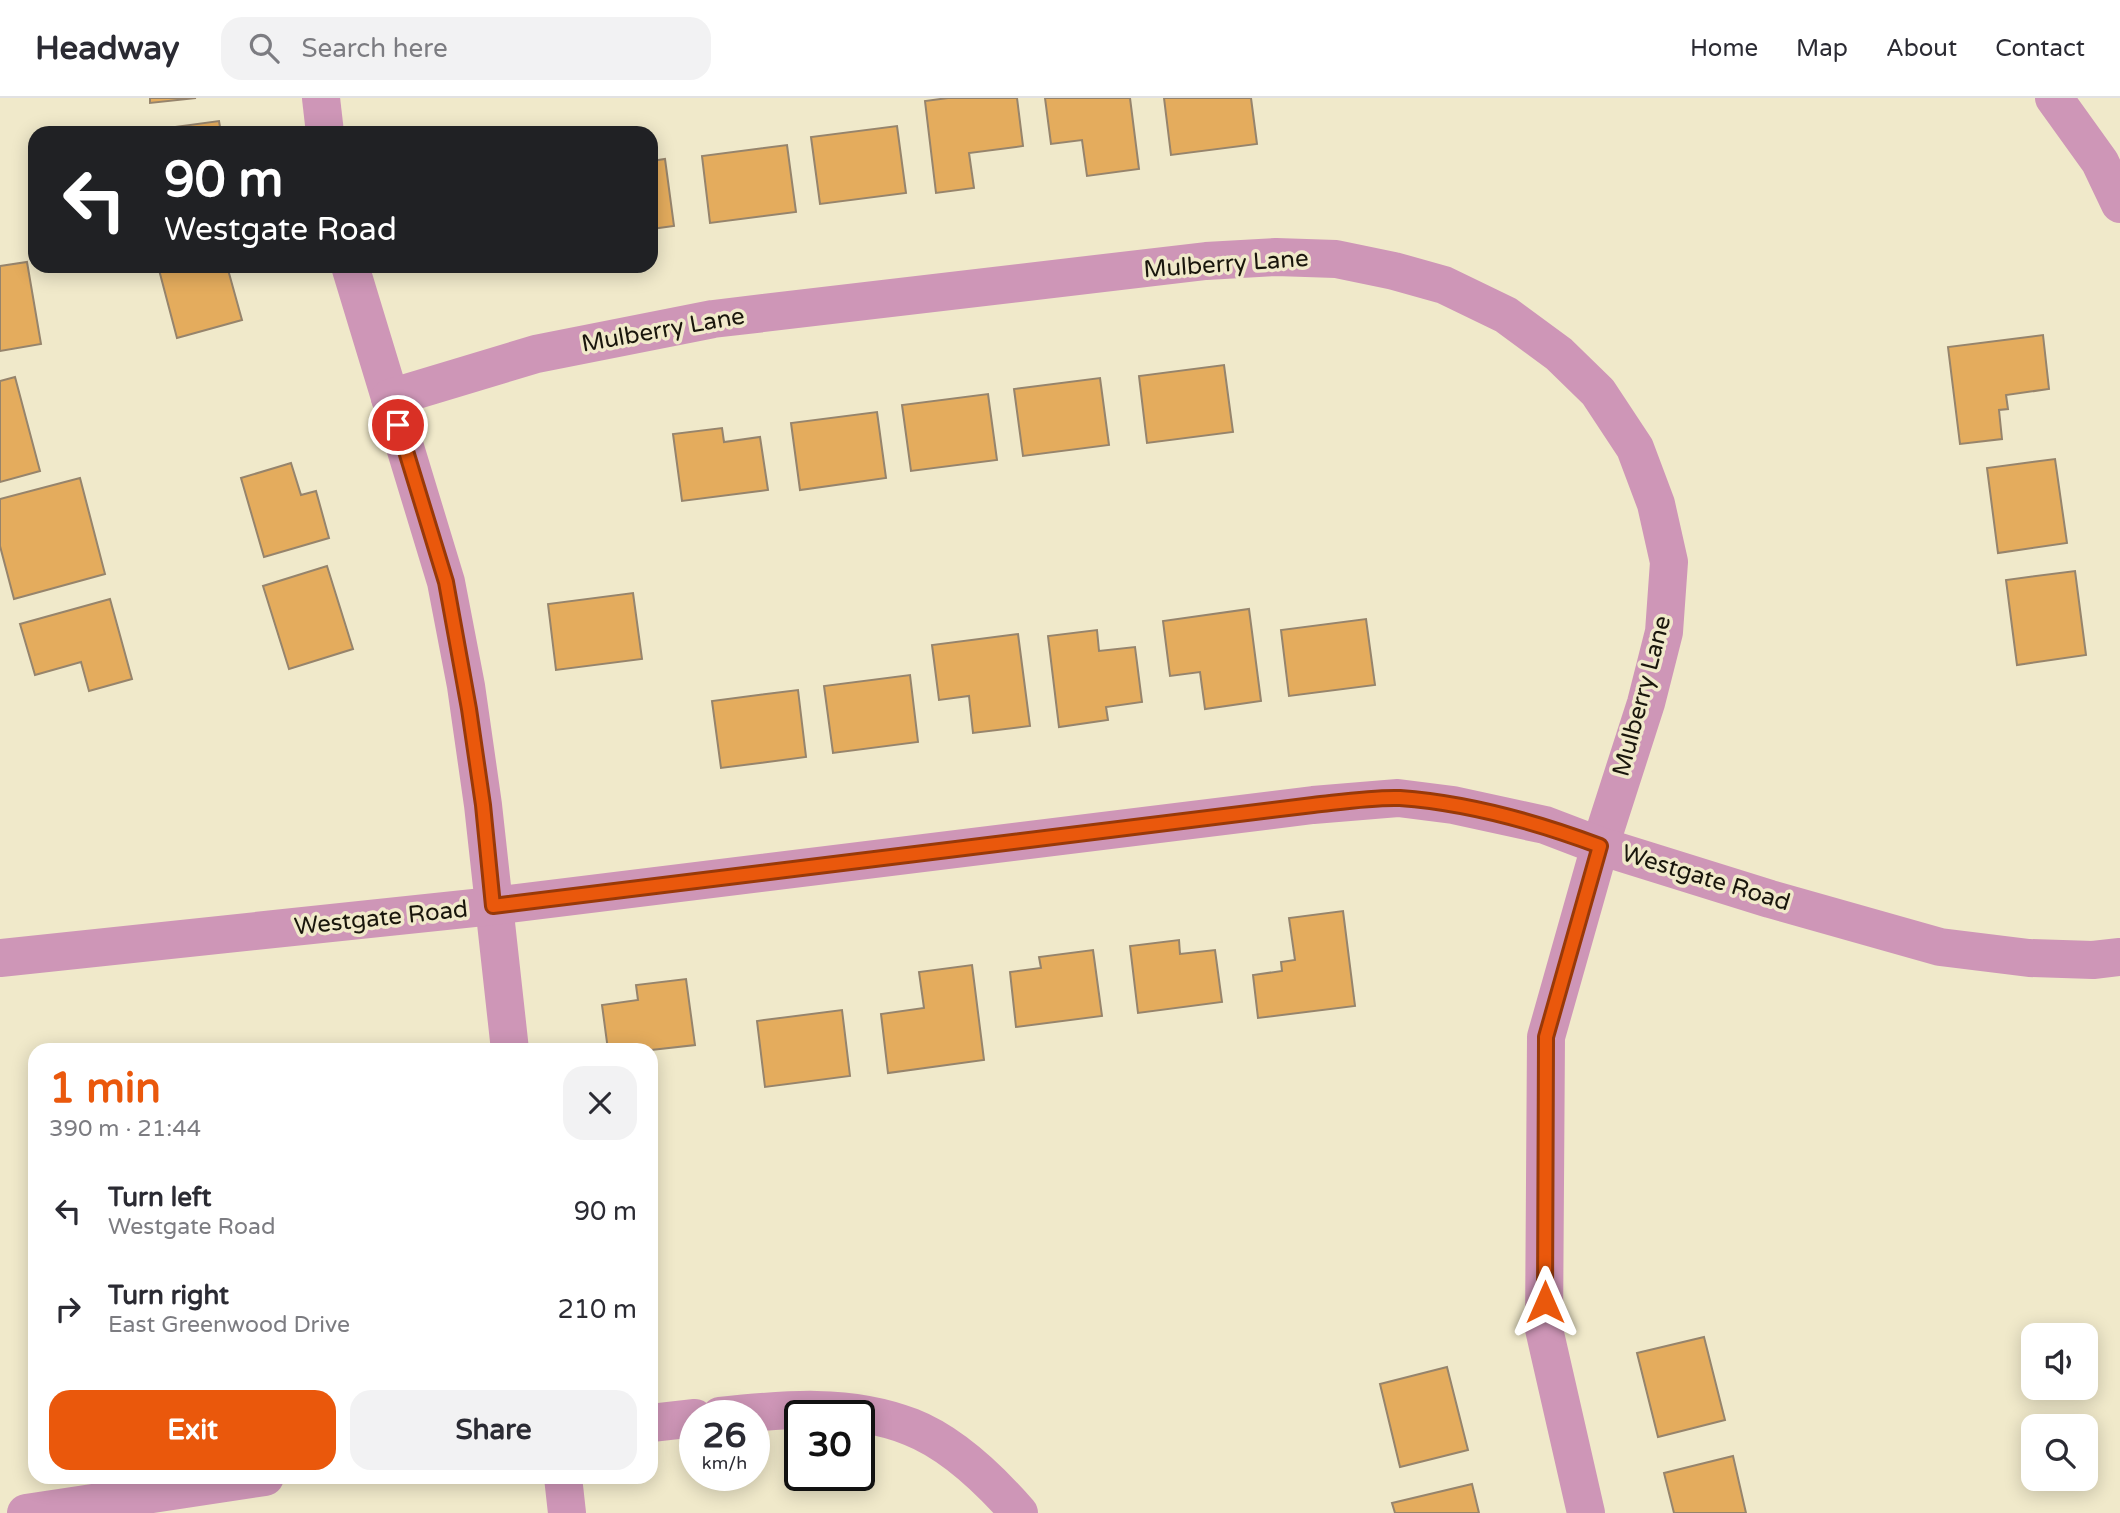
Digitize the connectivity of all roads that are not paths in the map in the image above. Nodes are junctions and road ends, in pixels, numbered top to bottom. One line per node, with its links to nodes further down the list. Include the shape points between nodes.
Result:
1 (321, 98): 3 (street)
2 (2053, 98): 4 (street, via 2099,162)
3 (324, 126)
4 (2120, 204)
5 (352, 273): 6 (street)
6 (390, 398): 7 (street, Mulberry Lane, via 536,354 713,319 1206,261 1336,259 1444,285 1506,315 1559,354 1598,392 1635,448 1656,503 1669,562 1664,632); 8 (street, via 446,582 483,805)
7 (1600, 846): 8 (street, Westgate Road, via 1545,825 1453,804 1398,798); 9 (street, Westgate Road, via 1940,947 2029,958); 20 (street, Mulberry Lane, via 1546,1037 1545,1329)
8 (493, 906): 10 (street, Westgate Road); 11 (street)
9 (2120, 957)
10 (0, 958)
11 (509, 1043)
12 (770, 1412): 19 (street, via 846,1411 912,1427 956,1452)
13 (679, 1420): 14 (street)
14 (658, 1422)
15 (219, 1484): 17 (street)
16 (564, 1484): 18 (street)
17 (26, 1513)
18 (567, 1513)
19 (1019, 1513)
20 (1586, 1513)

